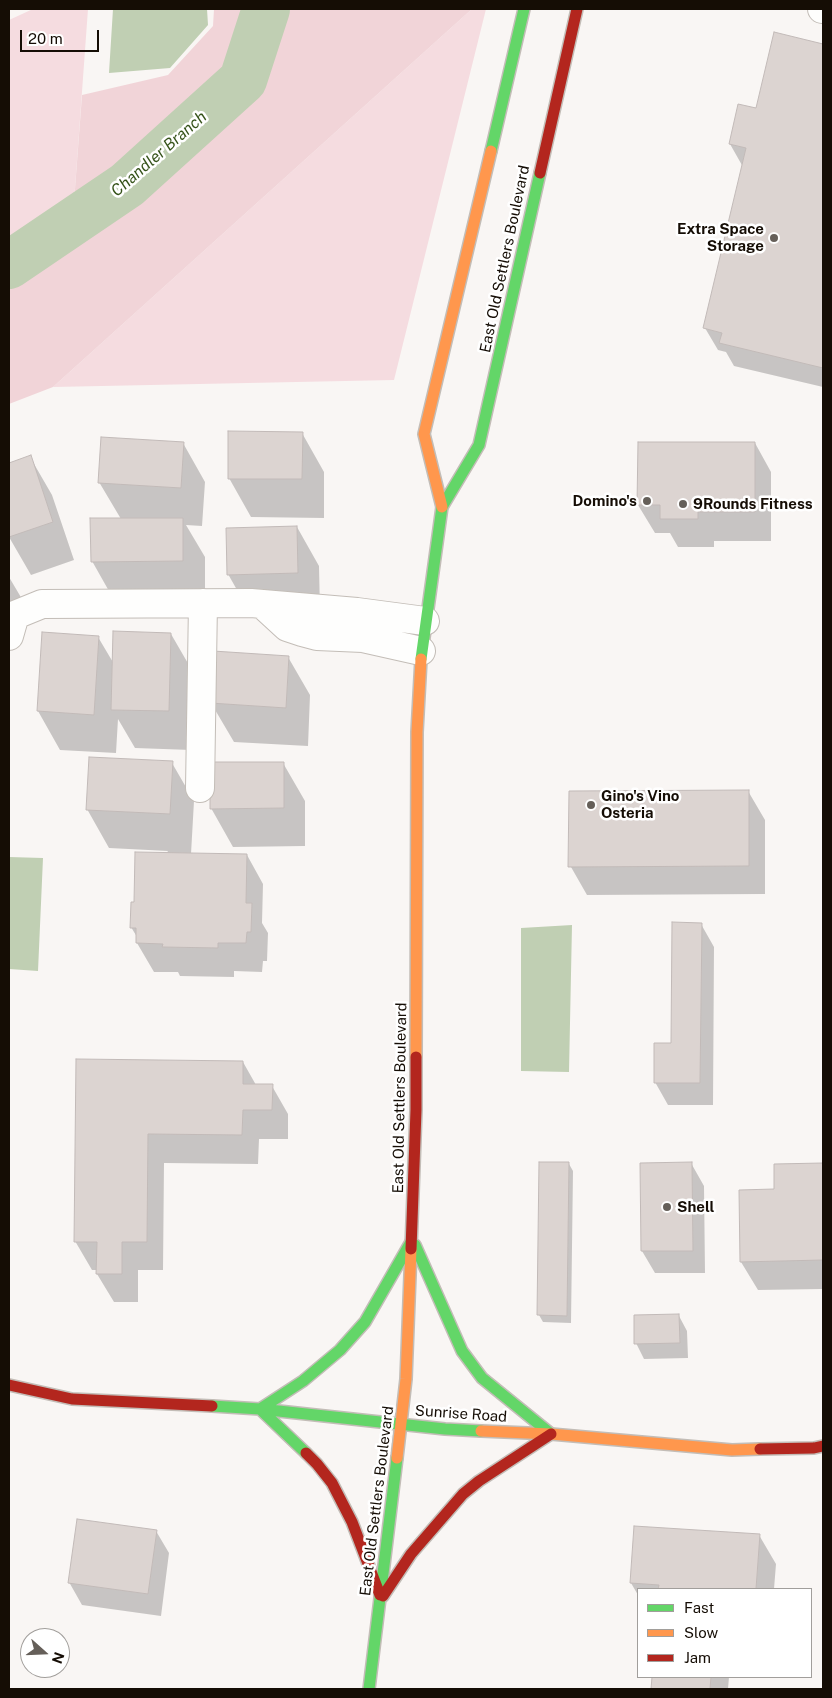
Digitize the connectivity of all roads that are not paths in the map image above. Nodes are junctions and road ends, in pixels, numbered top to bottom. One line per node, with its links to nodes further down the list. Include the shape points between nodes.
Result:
1 (524, 9): 3 (main road, East Old Settlers Boulevard, via 424,434)
2 (577, 9): 3 (main road, East Old Settlers Boulevard, via 479,445)
3 (442, 507): 6 (main road, East Old Settlers Boulevard)
4 (202, 603): 5 (street); 7 (street, via 42,604 15,615); 9 (street)
5 (256, 604): 6 (street); 8 (street, via 287,627 302,632 317,636 363,638)
6 (425, 621): 8 (main road, East Old Settlers Boulevard)
7 (9, 636)
8 (421, 651): 10 (main road, East Old Settlers Boulevard, via 417,732 416,1110)
9 (200, 788)
10 (412, 1239): 12 (main road, via 364,1322 340,1350); 13 (main road, East Old Settlers Boulevard); 14 (main road, via 462,1351 482,1378)
11 (9, 1385): 12 (main road, Sunrise Road, via 72,1399)
12 (260, 1410): 13 (main road, Sunrise Road); 16 (main road, via 317,1464 332,1483 352,1522)
13 (401, 1424): 14 (main road, Sunrise Road); 16 (main road, East Old Settlers Boulevard)
14 (551, 1434): 15 (main road, Sunrise Road, via 732,1450); 16 (main road, via 463,1494 411,1554)
15 (823, 1446)
16 (381, 1599): 17 (main road, East Old Settlers Boulevard)
17 (369, 1689)

